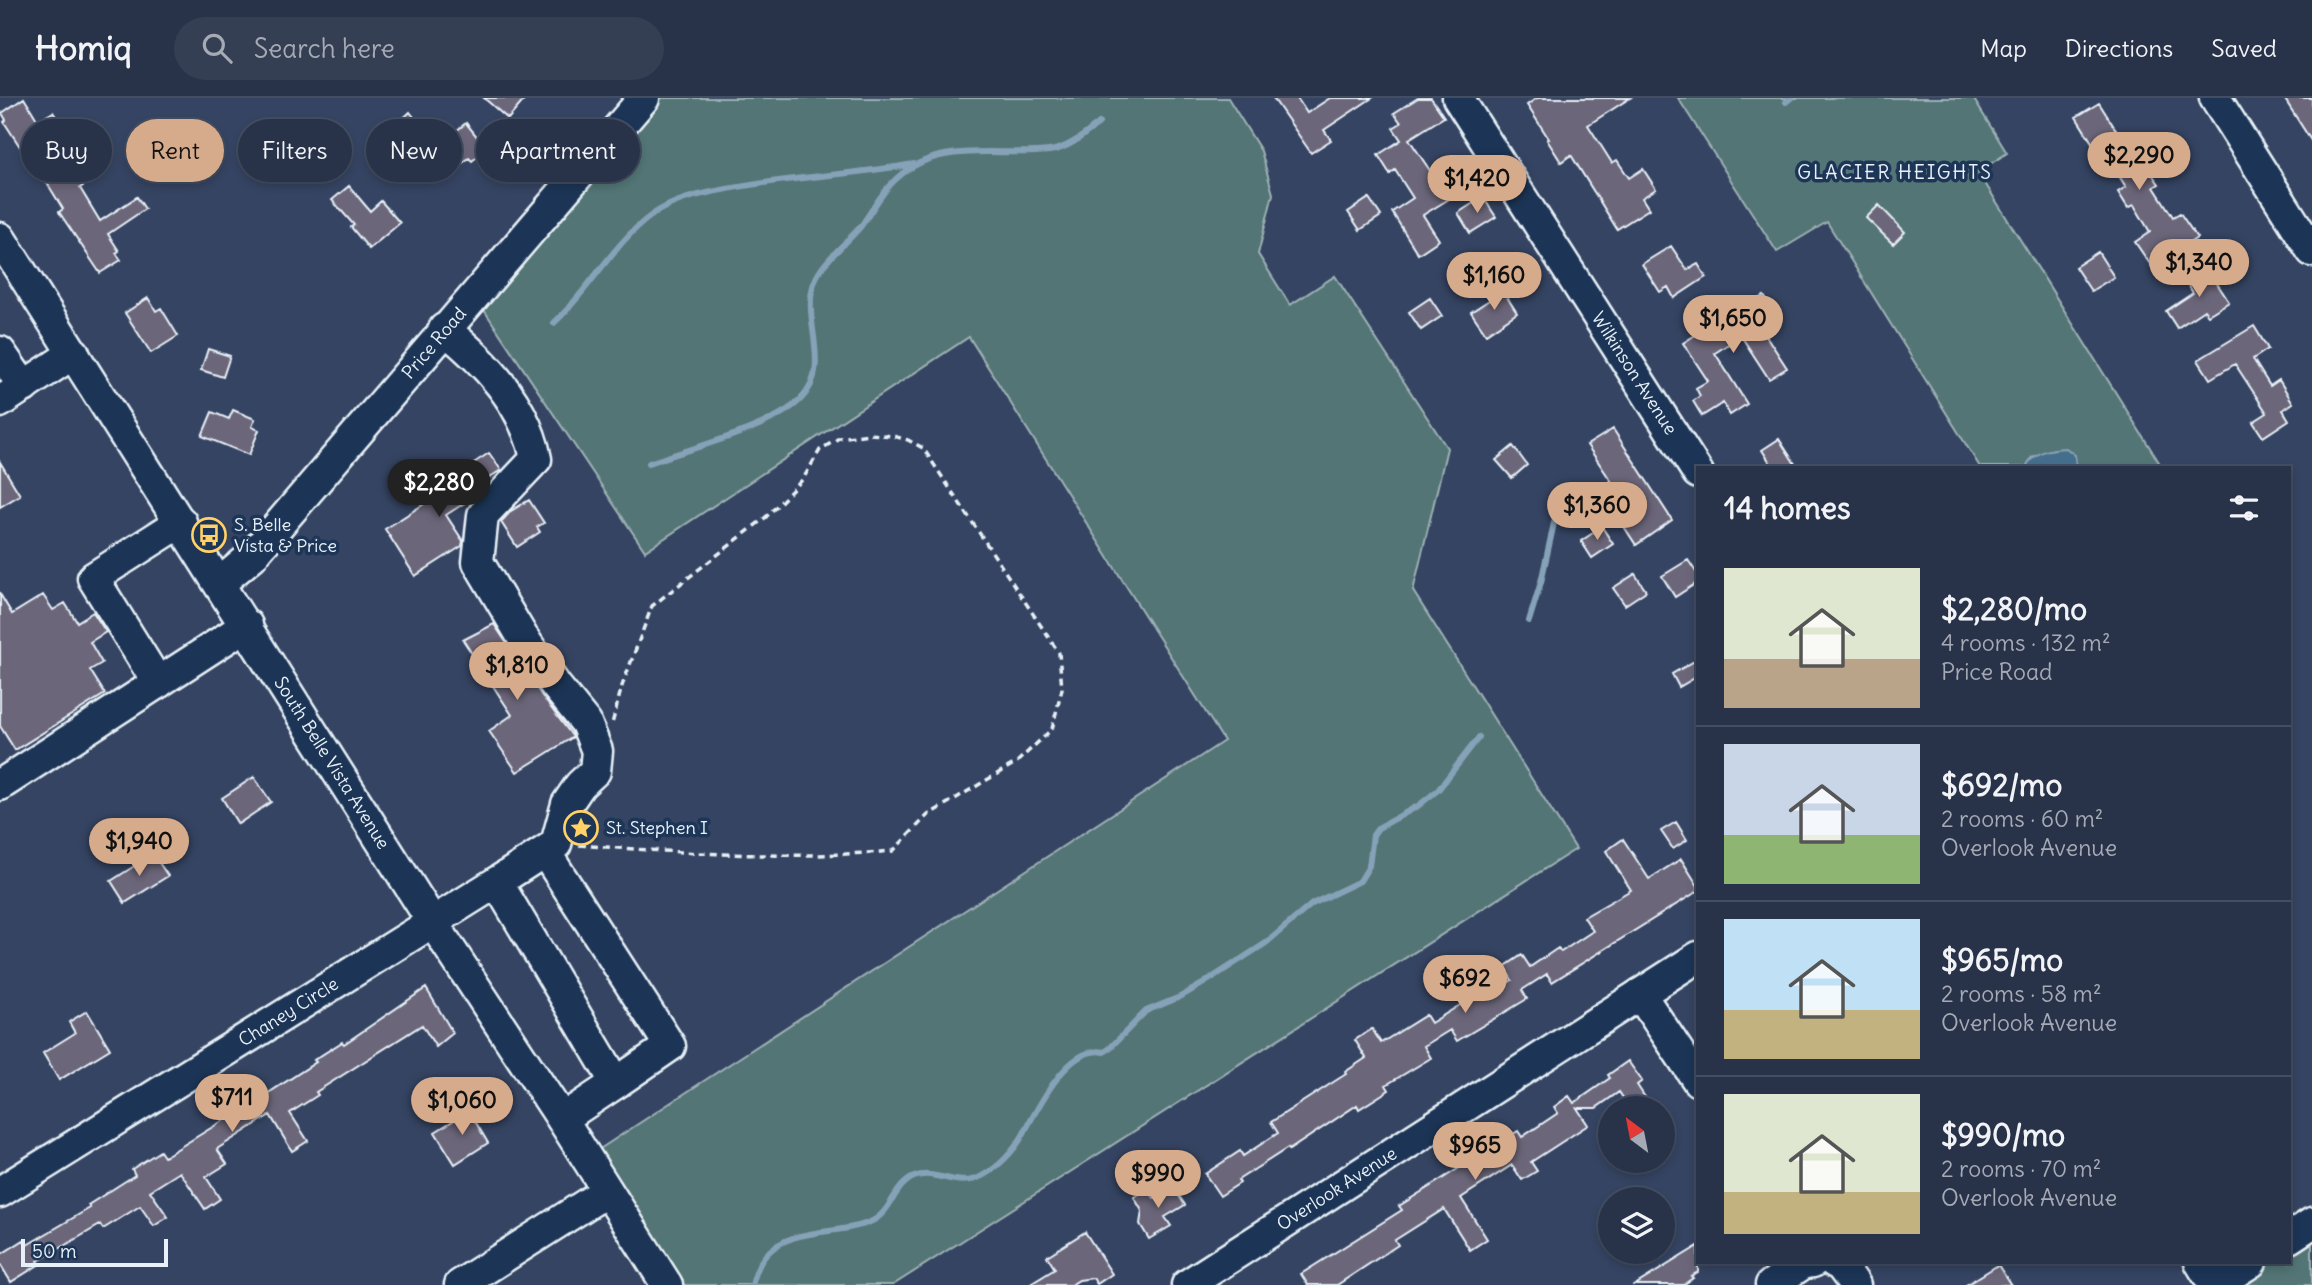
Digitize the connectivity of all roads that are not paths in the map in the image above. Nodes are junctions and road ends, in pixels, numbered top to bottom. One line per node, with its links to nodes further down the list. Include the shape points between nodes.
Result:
1 (644, 98): 6 (street, Price Road)
2 (1458, 98): 10 (street, Wilkinson Avenue)
3 (2215, 98): 5 (street)
4 (3, 250): 8 (street, South Belle Vista Avenue)
5 (2312, 251)
6 (444, 329): 12 (street, Price Road, via 252,556); 16 (street, via 473,352 503,387 531,434 536,458 483,516 478,562 522,636 586,723 597,751 594,771 567,804)
7 (0, 352): 9 (street)
8 (74, 354): 9 (street); 11 (street, South Belle Vista Avenue)
9 (12, 394)
10 (1696, 470)
11 (181, 522): 12 (street, South Belle Vista Avenue); 14 (street, via 93,578)
12 (220, 583): 13 (street, South Belle Vista Avenue)
13 (247, 625): 14 (street); 18 (street, South Belle Vista Avenue)
14 (158, 683): 15 (street)
15 (0, 785)
16 (552, 839): 17 (street, Chaney Circle); 22 (street, via 670,1046)
17 (497, 882): 18 (street, Chaney Circle); 22 (street)
18 (433, 923): 23 (street, South Belle Vista Avenue); 25 (street, Chaney Circle)
19 (1696, 958): 20 (street, Overlook Avenue)
20 (1640, 994): 21 (street); 34 (street, Overlook Avenue)
21 (1696, 1078)
22 (616, 1083): 23 (street)
23 (562, 1119): 24 (street, South Belle Vista Avenue)
24 (607, 1191): 32 (street); 33 (street, South Belle Vista Avenue)
25 (0, 1192)
26 (2312, 1223): 27 (street)
27 (2291, 1237)
28 (1803, 1264): 35 (street)
29 (1838, 1264): 36 (street)
30 (2201, 1264): 37 (street)
31 (2248, 1264): 37 (street)
32 (460, 1285)
33 (667, 1285)
34 (1187, 1285)
35 (1771, 1285)
36 (1855, 1285)
37 (2215, 1285)

